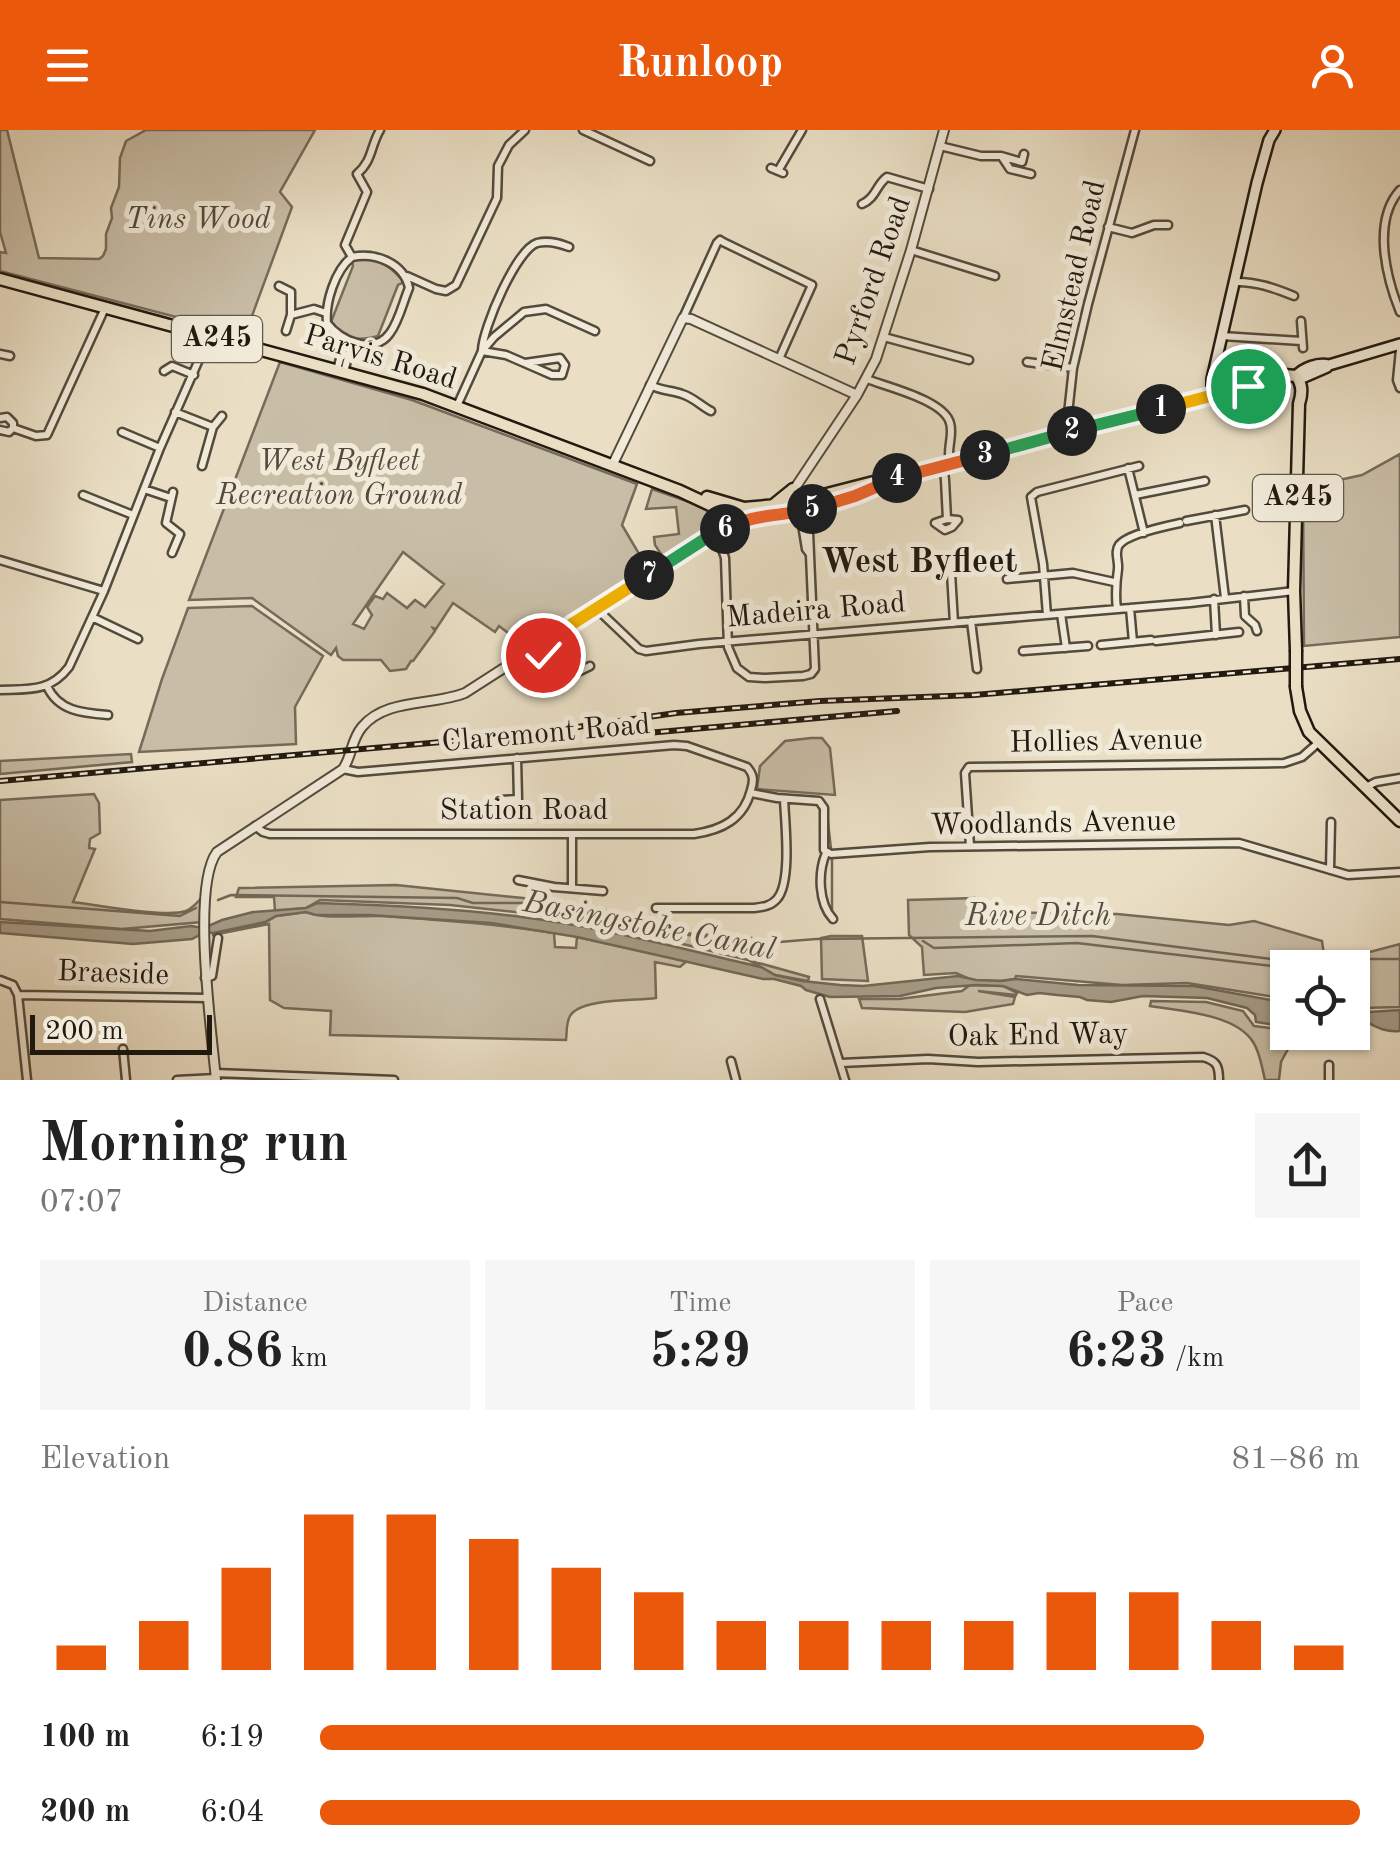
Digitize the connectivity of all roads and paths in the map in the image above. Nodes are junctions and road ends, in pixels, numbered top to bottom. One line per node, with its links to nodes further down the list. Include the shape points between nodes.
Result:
1 (380, 130): 21 (street, via 369,162 357,174 367,192 345,245)
2 (525, 130): 22 (street, via 498,166 497,198 456,285 446,291)
3 (582, 130): 11 (street)
4 (802, 130): 12 (street)
5 (944, 130): 8 (street, Pyrford Road)
6 (1134, 130): 17 (street, Elmstead Road)
7 (1275, 130): 25 (main road)
8 (940, 146): 10 (street); 14 (street, Pyrford Road)
9 (1024, 154): 10 (street, via 1022,162)
10 (1002, 156): 13 (street, via 1010,169)
11 (650, 161)
12 (777, 171)
13 (1031, 174)
14 (929, 188): 16 (street, via 887,177); 20 (street, Pyrford Road)
15 (1400, 190): 29 (street, via 1385,225 1386,266)
16 (867, 204)
17 (1108, 226): 18 (street, via 1132,233); 49 (street, Elmstead Road)
18 (1168, 226)
19 (569, 247): 41 (street, via 555,242 526,250 483,335)
20 (911, 250): 23 (street); 38 (street, Pyrford Road)
21 (352, 257): 22 (street, via 390,263); 30 (street)
22 (406, 276): 39 (street, via 409,288 390,333 370,344)
23 (995, 276)
24 (0, 279): 28 (main road, Parvis Road / A245)
25 (1234, 282): 27 (street); 36 (main road)
26 (279, 286): 31 (street, via 291,292)
27 (1294, 296)
28 (105, 308): 37 (main road, Parvis Road / A245); 64 (street, via 47,435)
29 (1400, 312)
30 (326, 313): 31 (street); 39 (street, via 334,332)
31 (291, 315): 34 (street)
32 (683, 318): 45 (street); 45 (street, via 720,240 812,285); 55 (street)
33 (1301, 321): 36 (street, via 1302,344)
34 (286, 330)
35 (596, 331): 41 (street, via 546,308 522,314)
36 (1221, 336): 56 (main road)
37 (210, 337): 50 (main road, Parvis Road / A245); 51 (street)
38 (884, 337): 44 (street); 53 (street, Pyrford Road)
39 (348, 341): 50 (street)
40 (1400, 347): 52 (main road); 54 (street)
41 (482, 351): 47 (street); 58 (street)
42 (0, 354): 43 (street)
43 (10, 356)
44 (965, 358)
45 (779, 359): 57 (street)
46 (1027, 362): 49 (street)
47 (524, 363): 47 (street, via 555,357 565,364 558,376)
48 (168, 365): 51 (street)
49 (1074, 368): 67 (street, Elmstead Road)
50 (340, 371): 58 (main road, Parvis Road / A245)
51 (194, 375): 60 (street)
52 (1296, 376): 56 (main road, A245); 96 (main road, A245, via 1301,386)
53 (867, 379): 57 (street, Pyrford Road); 69 (street, via 946,414)
54 (1399, 382)
55 (650, 385): 59 (street); 71 (street)
56 (1212, 394): 67 (main road, A245)
57 (857, 395): 76 (street, Pyrford Road)
58 (457, 406): 71 (main road, Parvis Road / A245)
59 (712, 410)
60 (176, 412): 63 (street); 68 (street)
61 (222, 416): 63 (street)
62 (0, 418): 64 (street, via 11,419)
63 (213, 427): 70 (street)
64 (13, 428): 65 (street)
65 (0, 430)
66 (122, 432): 68 (street)
67 (1066, 433): 69 (main road, A245)
68 (160, 448): 75 (street)
69 (946, 464): 79 (main road, A245, via 855,496); 86 (street)
70 (202, 466)
71 (612, 466): 81 (main road, Parvis Road / A245)
72 (1139, 466): 73 (street)
73 (1128, 468): 78 (street); 92 (street, via 1032,495)
74 (1206, 482): 78 (street)
75 (144, 488): 83 (street); 89 (street, via 172,496 166,523 180,534)
76 (794, 488): 79 (street); 80 (main road)
77 (83, 495): 83 (street)
78 (1135, 495): 88 (street)
79 (802, 506): 80 (main road, A245); 85 (main road, A245); 110 (street)
80 (772, 507): 81 (main road, A245)
81 (730, 510): 85 (main road, A245); 87 (street); 87 (street)
82 (1246, 510): 84 (street)
83 (133, 515): 95 (street)
84 (1215, 516): 88 (street); 98 (street)
85 (749, 517): 87 (main road)
86 (947, 520)
87 (719, 532): 100 (street); 113 (street)
88 (1144, 532): 94 (street, via 1119,544)
89 (172, 552)
90 (0, 560): 95 (street)
91 (951, 573): 107 (street)
92 (1044, 575): 93 (street); 94 (street); 104 (street)
93 (1008, 579)
94 (1114, 582): 102 (street)
95 (104, 591): 105 (street)
96 (1294, 591): 97 (street, Madeira Road); 125 (main road, A245, bridge, via 1298,705)
97 (1244, 596): 98 (street, Madeira Road); 109 (street)
98 (1224, 598): 99 (street, Madeira Road)
99 (1214, 600): 101 (street, Madeira Road); 111 (street)
100 (597, 608): 113 (street, Madeira Road, via 642,651); 116 (street)
101 (1130, 608): 102 (street, Madeira Road); 114 (street)
102 (1117, 609): 103 (street, Madeira Road)
103 (1061, 614): 104 (street, Madeira Road); 118 (street)
104 (1047, 615): 106 (street, Madeira Road)
105 (92, 618): 112 (street); 122 (street, via 61,678)
106 (971, 621): 107 (street, Madeira Road); 120 (street)
107 (954, 622): 110 (street, Madeira Road)
108 (1239, 632): 111 (street)
109 (1256, 632)
110 (814, 634): 113 (street, Madeira Road); 113 (street, via 814,671 790,678 741,673)
111 (1216, 634): 114 (street)
112 (138, 639)
113 (727, 641)
114 (1133, 642): 115 (street)
115 (1101, 644)
116 (539, 646): 121 (street, via 556,675); 127 (street, via 464,692 372,717 354,738)
117 (1088, 646): 118 (street)
118 (1066, 648): 119 (street)
119 (1023, 651)
120 (977, 669)
121 (586, 670)
122 (46, 686): 123 (street); 124 (street, via 58,704)
123 (0, 690)
124 (108, 716)
125 (1318, 743): 129 (main road, A245); 137 (street, Hollies Avenue, via 1284,763 969,766)
126 (517, 758): 127 (street, Claremont Road); 130 (street, Claremont Road, via 687,746 750,769); 132 (street, via 518,799)
127 (343, 770): 135 (street)
128 (1400, 778): 129 (street)
129 (1366, 786): 133 (main road, A245)
130 (751, 793): 131 (street); 136 (street, Station Road, via 739,816 703,833)
131 (784, 799): 138 (street, via 822,804); 145 (street, via 785,875 776,900 754,908)
132 (500, 800)
133 (1400, 821)
134 (1331, 822): 139 (street)
135 (256, 826): 136 (street, Station Road, via 268,834); 149 (street, via 212,859)
136 (572, 834): 142 (street)
137 (970, 846): 138 (street, Woodlands Avenue); 139 (street, Woodlands Avenue, via 1239,843)
138 (826, 853): 147 (street, via 822,900)
139 (1330, 870): 140 (street, Woodlands Avenue, via 1350,876)
140 (1400, 872)
141 (518, 880): 142 (street)
142 (572, 888): 143 (street)
143 (603, 891)
144 (656, 908): 145 (street)
145 (668, 908): 146 (street)
146 (669, 918)
147 (833, 919)
148 (218, 938): 149 (street, via 212,976)
149 (206, 978): 152 (street)
150 (0, 980): 151 (street)
151 (18, 996): 152 (street, Braeside); 159 (street)
152 (208, 998): 158 (street)
153 (820, 999): 156 (street)
154 (123, 1049): 160 (street)
155 (732, 1061): 164 (street)
156 (841, 1063): 165 (street); 166 (street, Oak End Way, via 1203,1056 1219,1068)
157 (1329, 1064): 167 (street)
158 (216, 1077): 161 (street); 162 (street)
159 (27, 1080)
160 (126, 1080)
161 (177, 1080)
162 (384, 1080): 163 (street)
163 (394, 1080)
164 (736, 1080)
165 (845, 1080)
166 (1219, 1080)
167 (1329, 1080): 168 (street)
168 (1337, 1080)

